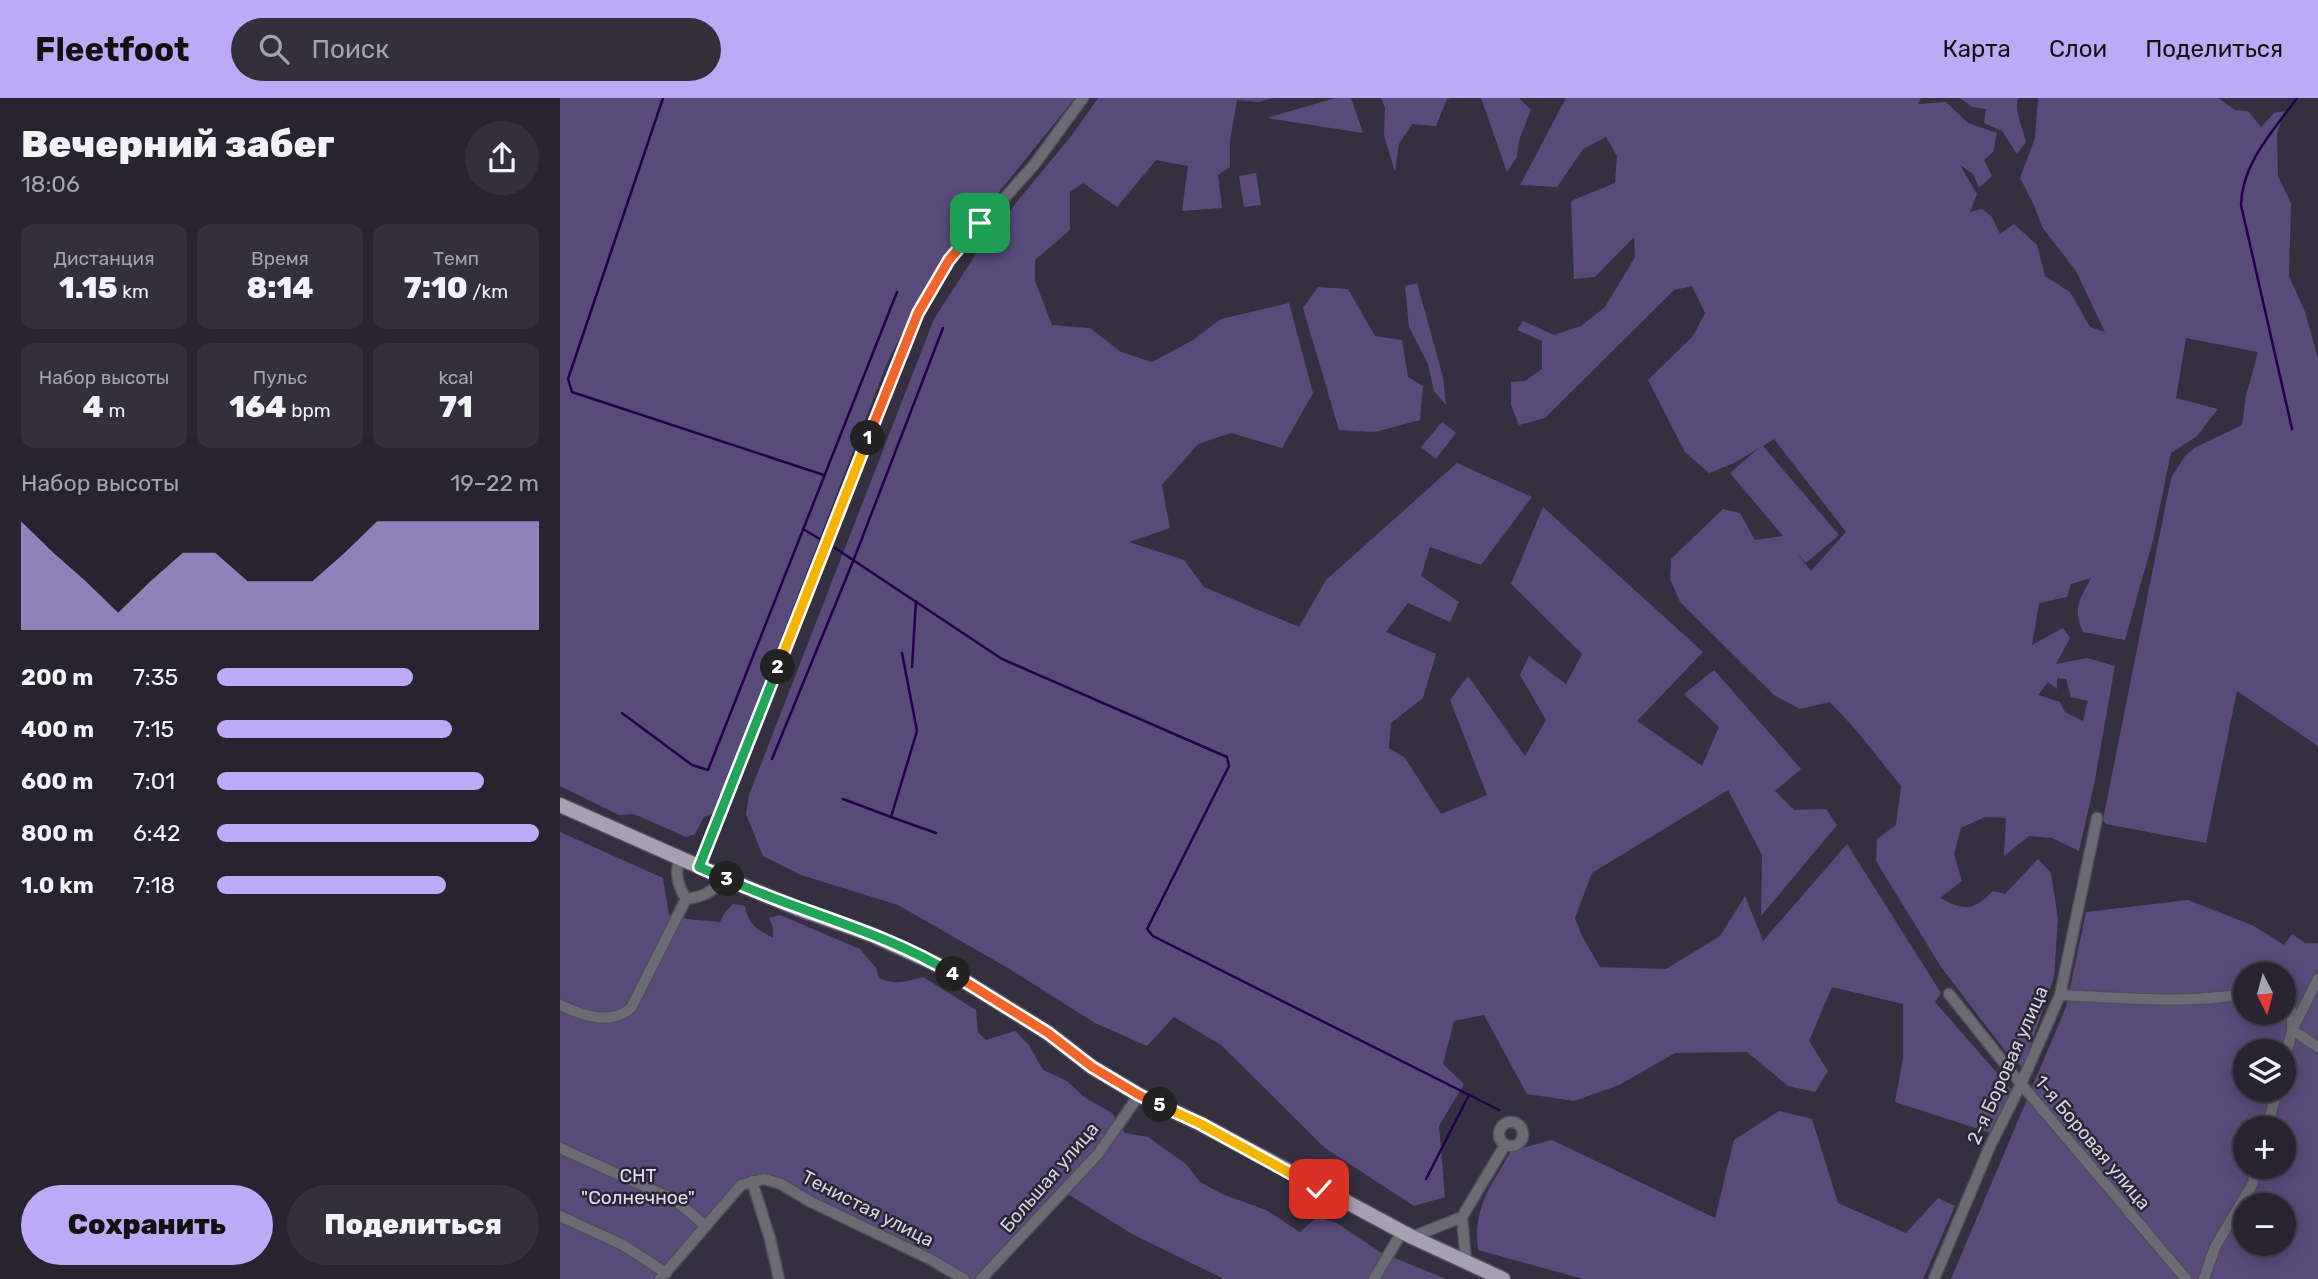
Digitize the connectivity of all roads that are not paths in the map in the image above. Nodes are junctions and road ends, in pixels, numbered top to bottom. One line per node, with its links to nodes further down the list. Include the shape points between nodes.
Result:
1 (1083, 98): 5 (street, via 1034,165 949,260 918,313)
2 (560, 805): 4 (main road)
3 (2097, 818): 10 (street, 2-я Боровая улица)
4 (680, 858): 5 (main road); 7 (street, via 676,867)
5 (699, 867): 6 (main road)
6 (722, 877): 7 (street, via 707,894); 18 (main road, via 942,967)
7 (686, 899): 12 (street, via 624,1014 594,1017)
8 (2318, 979): 14 (street)
9 (1949, 994): 17 (street, 1-я Боровая улица)
10 (2060, 995): 11 (street, via 2176,1000); 17 (street, 2-я Боровая улица)
11 (2233, 996)
12 (560, 1005)
13 (2292, 1026): 14 (street)
14 (2292, 1031): 15 (street); 16 (street)
15 (2290, 1039)
16 (2318, 1047)
17 (2021, 1084): 34 (street, 2-я Боровая улица); 35 (street, 1-я Боровая улица)
18 (1139, 1095): 26 (main road); 31 (street, Большая улица, via 1098,1154)
19 (1505, 1145): 24 (street)
20 (560, 1148): 25 (street, via 675,1200)
21 (2254, 1179): 36 (street, via 2215,1247)
22 (752, 1181): 25 (street, via 741,1185); 29 (street); 30 (street, Тенистая улица, via 781,1184)
23 (560, 1216): 28 (street, via 623,1245)
24 (1462, 1217): 26 (street); 27 (street)
25 (706, 1226): 28 (street)
26 (1407, 1234): 27 (main road); 32 (street)
27 (1466, 1262): 33 (main road)
28 (663, 1276)
29 (779, 1279)
30 (964, 1279)
31 (981, 1279)
32 (1374, 1279)
33 (1503, 1279)
34 (1934, 1279)
35 (2186, 1279)
36 (2204, 1279)

